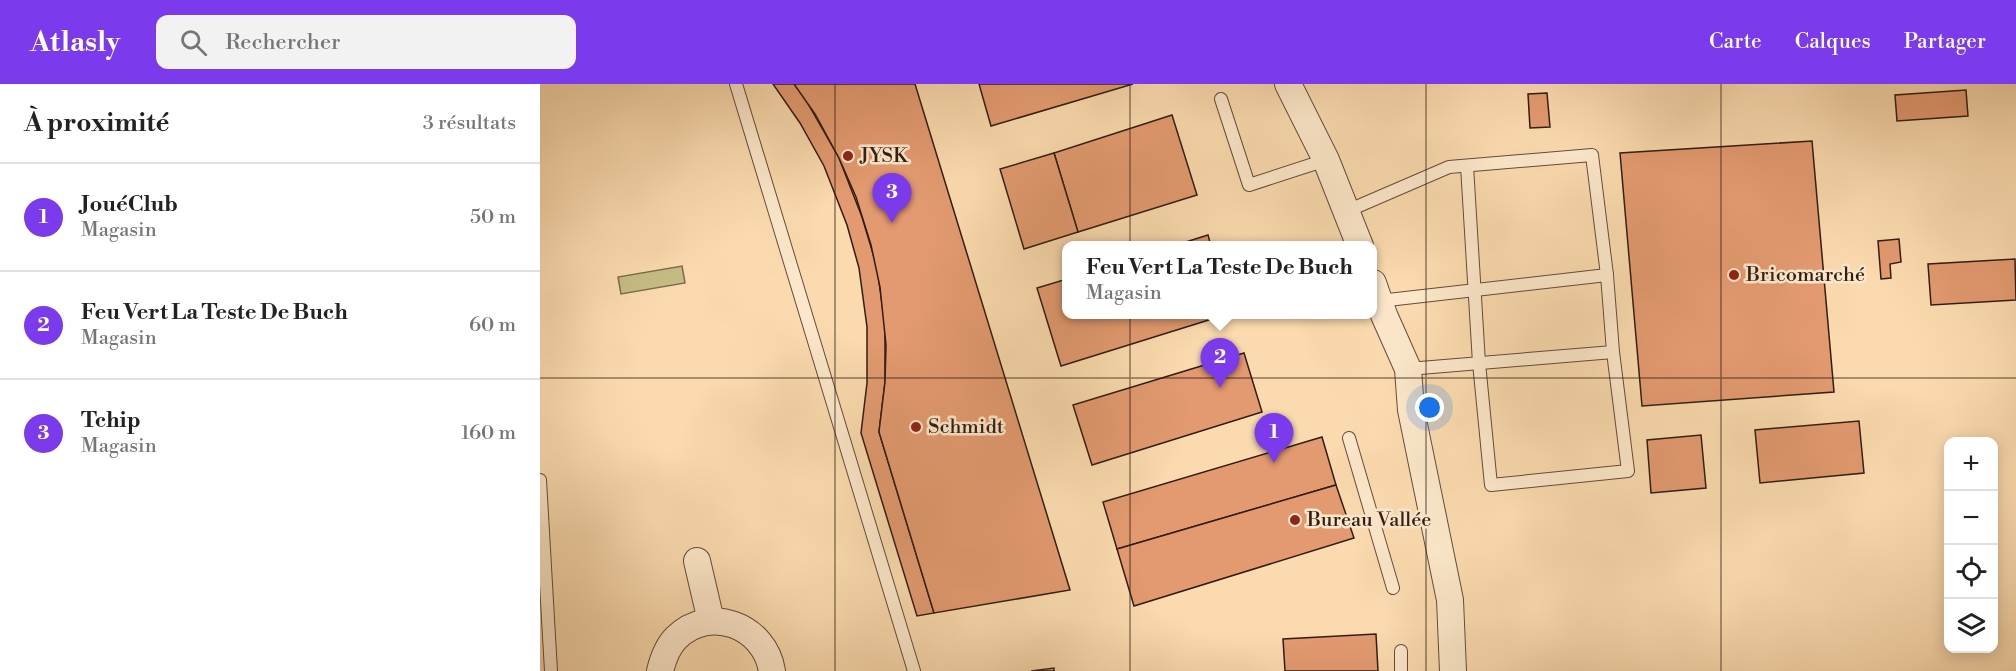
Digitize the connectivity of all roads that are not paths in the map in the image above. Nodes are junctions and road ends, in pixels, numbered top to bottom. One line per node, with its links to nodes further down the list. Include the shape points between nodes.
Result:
1 (736, 84): 24 (lane)
2 (1288, 84): 4 (street)
3 (1221, 99): 4 (lane, via 1249,185)
4 (1326, 160): 6 (street)
5 (1467, 166): 6 (lane, via 1449,167); 8 (lane, via 1592,155); 9 (lane)
6 (1347, 211): 7 (street)
7 (1358, 241)
8 (1607, 274): 9 (lane); 12 (lane)
9 (1474, 290): 10 (lane); 13 (lane)
10 (1377, 292)
11 (1377, 294): 14 (street)
12 (1613, 352): 13 (lane); 13 (lane, via 1628,471 1491,485)
13 (1479, 363): 14 (lane)
14 (1408, 369): 26 (street, via 1412,410 1450,600)
15 (1349, 438): 18 (lane)
16 (540, 480): 21 (lane)
17 (697, 561): 19 (street)
18 (1394, 588)
19 (711, 621): 22 (street, via 676,638); 23 (street, via 731,623 748,631 762,645)
20 (1401, 651): 25 (lane)
21 (551, 671)
22 (660, 671)
23 (772, 671)
24 (914, 671)
25 (1401, 671)
26 (1453, 671)

